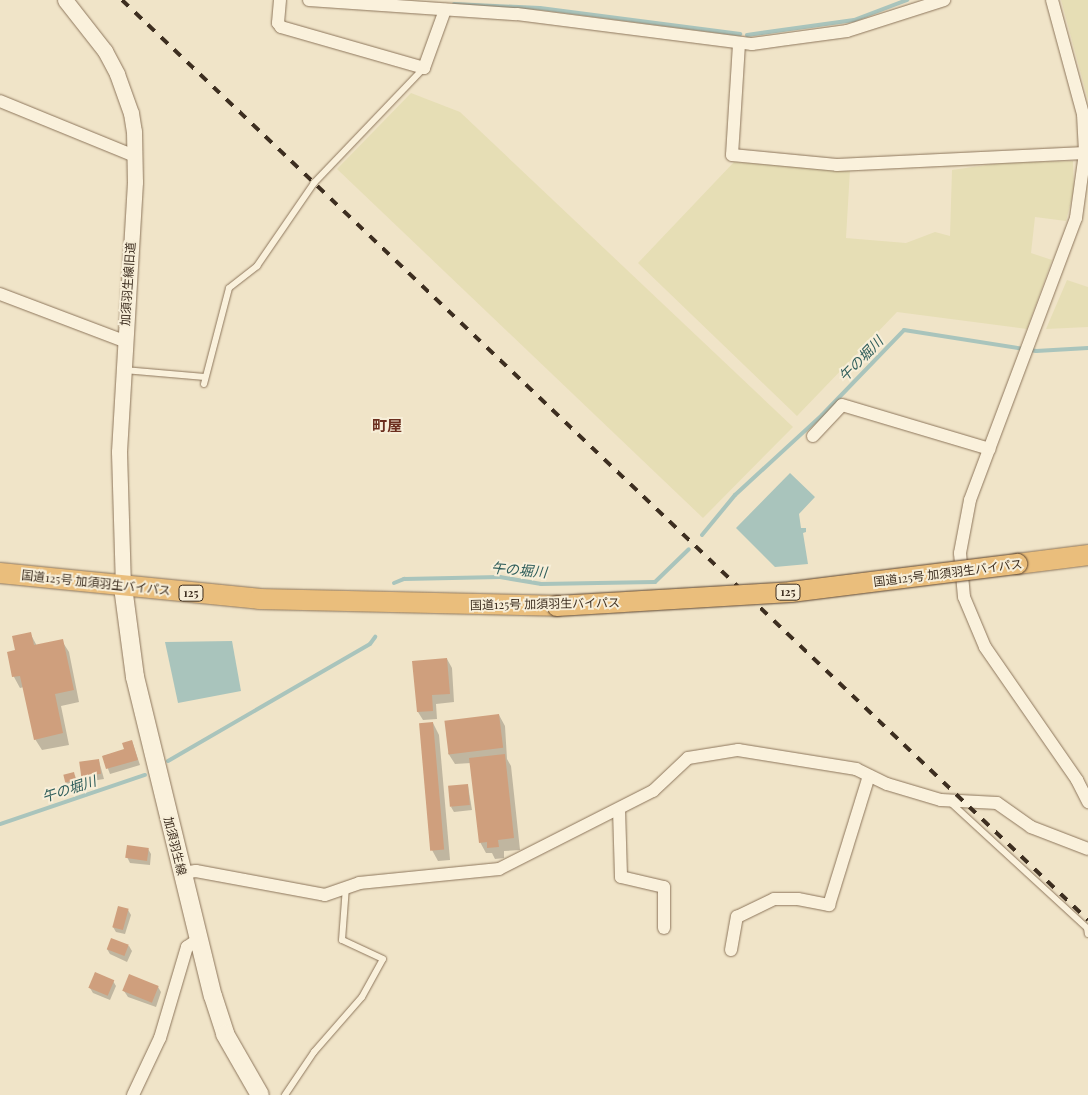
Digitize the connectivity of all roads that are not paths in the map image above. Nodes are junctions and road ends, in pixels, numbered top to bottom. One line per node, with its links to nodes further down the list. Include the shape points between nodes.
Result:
1 (65, 0): 12 (street, 加須羽生線旧道, via 94,35 117,74 131,113)
2 (280, 0): 9 (street, via 278,23 281,27)
3 (309, 0): 7 (street)
4 (944, 0): 6 (street)
5 (1052, 0): 11 (street, via 1079,93)
6 (925, 3): 8 (street, via 847,31)
7 (445, 10): 8 (street, via 517,14); 9 (street)
8 (739, 44): 11 (street, via 732,156 838,165)
9 (424, 68): 15 (lane, via 314,184 257,266 229,288 205,381)
10 (0, 101): 12 (street)
11 (1085, 153): 17 (street, via 1076,218)
12 (135, 156): 14 (street, 加須羽生線旧道)
13 (0, 294): 14 (street)
14 (124, 341): 15 (street, 加須羽生線旧道)
15 (123, 370): 20 (street, 加須羽生線旧道, via 119,452)
16 (813, 436): 17 (street, via 842,405)
17 (990, 449): 23 (street, via 970,500 963,530 960,553 964,597 985,647 1077,780)
18 (1088, 555): 20 (highway, 国道125号 加須羽生バイパス / 125, bridge, via 791,592 557,606 333,602)
19 (0, 573): 20 (highway, 国道125号 加須羽生バイパス / 125)
20 (122, 587): 26 (main road, 加須羽生線, via 135,677)
21 (869, 776): 22 (street); 24 (street, via 856,769 738,750 688,758 653,791); 31 (street, via 829,905 798,898 774,899 737,917)
22 (950, 802): 25 (street, via 996,804 1031,828); 29 (lane, via 1086,928)
23 (1088, 802)
24 (619, 809): 27 (street, via 499,869); 28 (street, via 621,877 664,887)
25 (1088, 849)
26 (182, 873): 27 (street, via 196,871 325,895); 30 (main road, 加須羽生線)
27 (346, 887): 34 (lane, via 342,940 383,959 362,997 314,1052)
28 (664, 928)
29 (1088, 934)
30 (199, 939): 32 (street, via 187,947 160,1038); 33 (main road, 加須羽生線, via 225,1034)
31 (731, 950)
32 (133, 1095)
33 (260, 1095)
34 (286, 1095)

